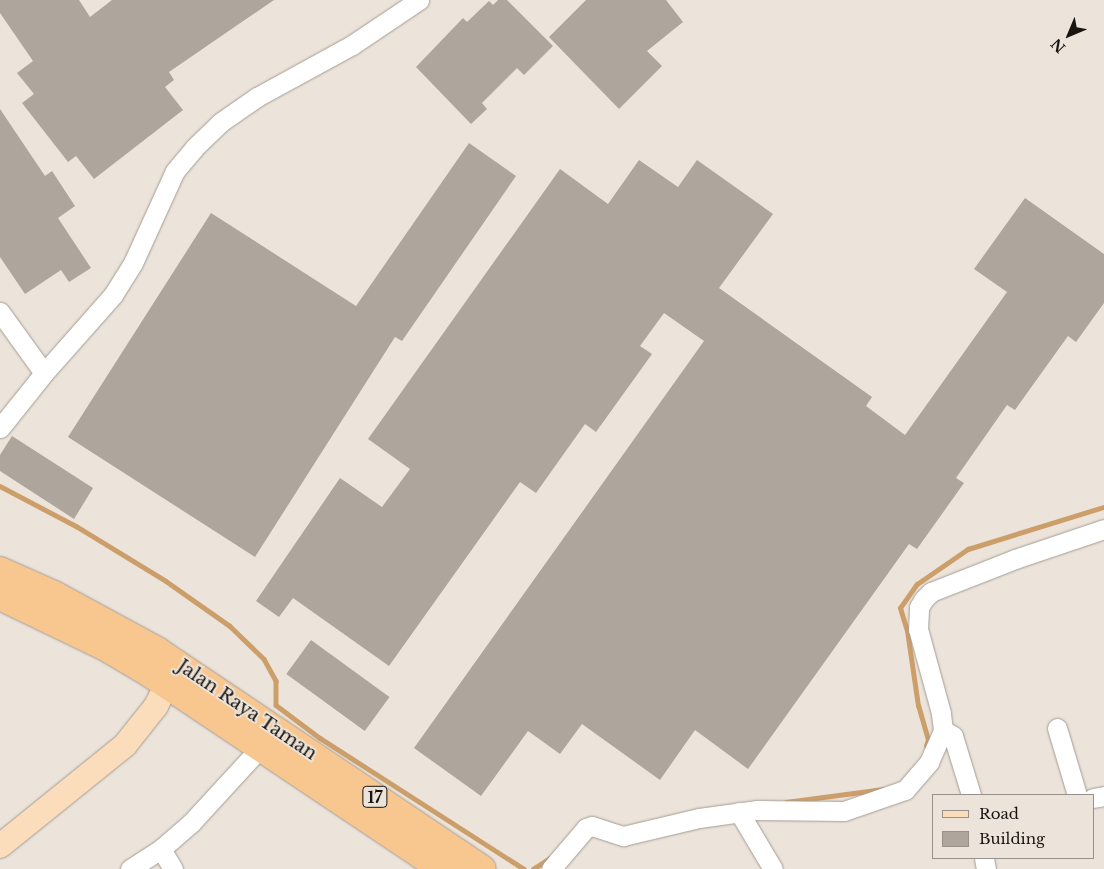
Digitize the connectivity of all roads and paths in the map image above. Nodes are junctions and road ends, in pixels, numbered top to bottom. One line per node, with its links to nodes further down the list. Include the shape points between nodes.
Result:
1 (419, 0): 3 (street, via 352,45 257,97 221,122 175,172 133,263 113,295)
2 (0, 312): 3 (street)
3 (44, 372): 4 (street)
4 (0, 428)
5 (1104, 529): 10 (street, via 931,592 924,599 919,607 918,629 941,713)
6 (0, 571): 8 (highway, Jalan Raya Taman / 17, via 62,599)
7 (0, 596): 8 (highway, Jalan Raya Taman / 17)
8 (163, 668): 11 (highway, Jalan Raya Taman / 17); 15 (main road, via 144,725 125,745)
9 (1057, 728): 13 (street)
10 (942, 730): 12 (street, via 953,736); 14 (street, via 930,762 914,783 894,795 844,811 774,809)
11 (255, 732): 16 (street, via 217,796); 19 (highway, Jalan Raya Taman / 17); 20 (highway, Jalan Raya Taman / 17)
12 (972, 794)
13 (1078, 794)
14 (739, 812): 21 (street, via 623,836 592,826 586,828); 22 (street)
15 (0, 846)
16 (161, 849): 17 (street); 18 (street)
17 (130, 869)
18 (173, 869)
19 (443, 869)
20 (482, 869)
21 (551, 869)
22 (773, 869)

